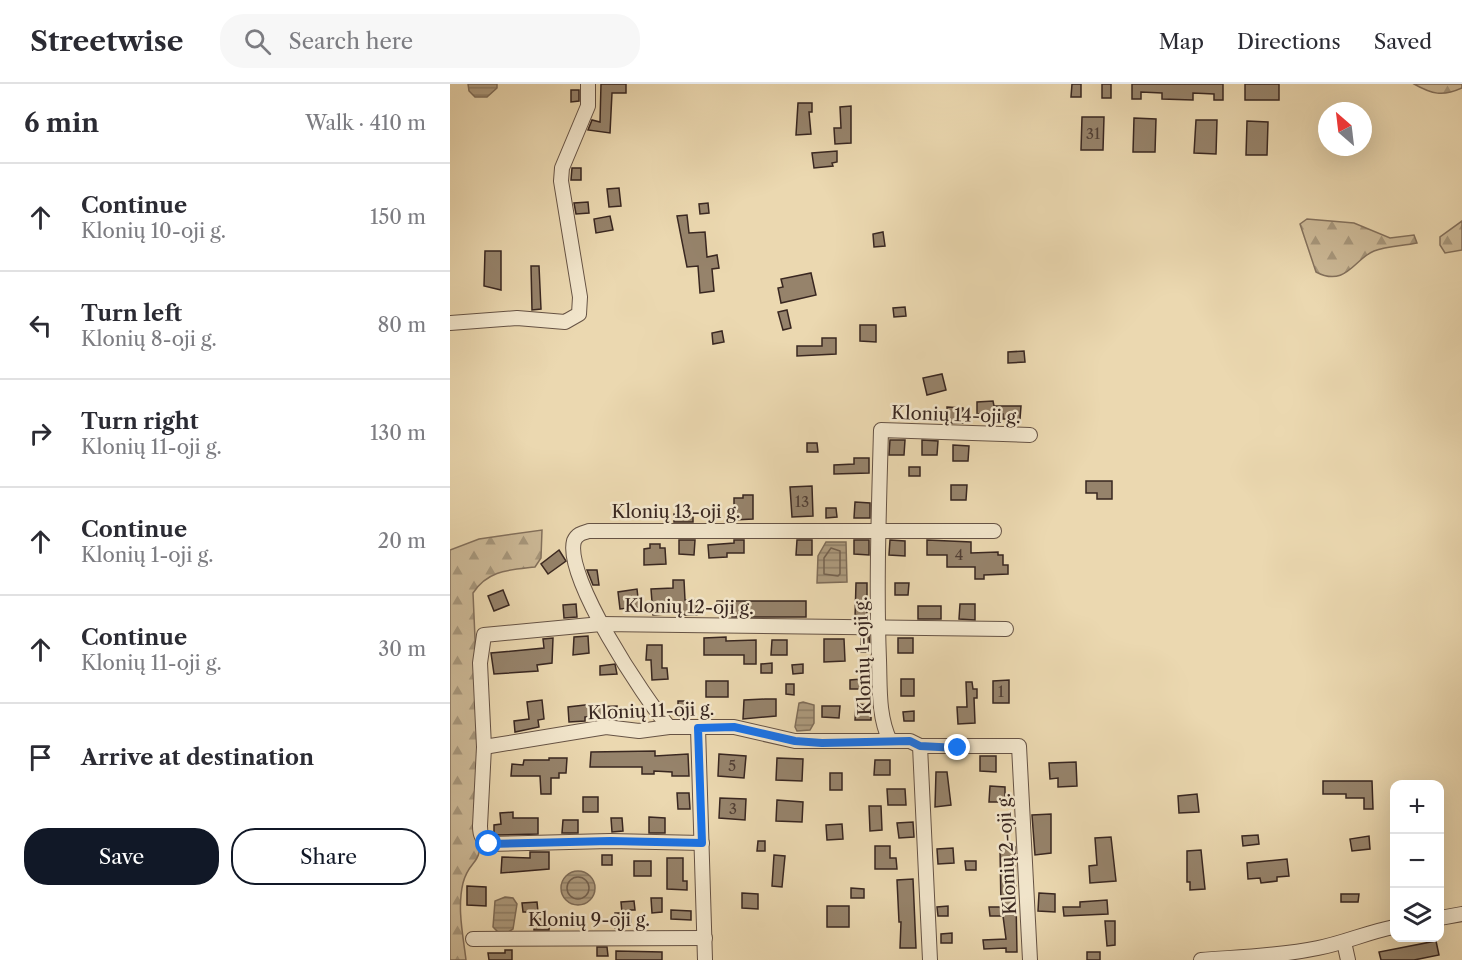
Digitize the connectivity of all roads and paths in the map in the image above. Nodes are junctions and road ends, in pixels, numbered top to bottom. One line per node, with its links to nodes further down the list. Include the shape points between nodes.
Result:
1 (588, 84): 2 (street, via 588,106 562,168 561,181 580,297 579,314 565,322 517,318)
2 (450, 323)
3 (881, 430): 4 (street, Klonių 14-oji g.); 5 (street, Klonių 1-oji g.)
4 (1030, 435)
5 (879, 530): 6 (street, Klonių 13-oji g.); 7 (street, Klonių 13-oji g., via 579,534 574,540 577,574); 8 (street, Klonių 1-oji g.)
6 (994, 531)
7 (601, 624): 8 (street, Klonių 12-oji g.); 10 (street, Klonių 13-oji g.); 14 (street, Klonių 12-oji g., via 484,635 480,663)
8 (878, 626): 9 (street, Klonių 12-oji g.); 12 (street, Klonių 1-oji g., via 881,706)
9 (1006, 629)
10 (669, 727): 11 (street, Klonių 11-oji g.); 14 (street, Klonių 11-oji g., via 639,731 606,727)
11 (698, 728): 12 (street, Klonių 11-oji g., via 734,727 795,741); 15 (street)
12 (890, 741): 13 (street, via 910,741)
13 (920, 746): 23 (street); 24 (street, Klonių 2-oji g., via 1019,747)
14 (484, 747): 15 (street, via 480,835 489,844)
15 (702, 843): 19 (street)
16 (1462, 914): 17 (street)
17 (1444, 917)
18 (1390, 928): 21 (street)
19 (705, 938): 20 (street, Klonių 9-oji g.); 22 (street)
20 (473, 939)
21 (1344, 942): 25 (street, via 1315,949); 26 (street)
22 (705, 960)
23 (930, 960)
24 (1030, 960)
25 (1201, 960)
26 (1348, 960)

